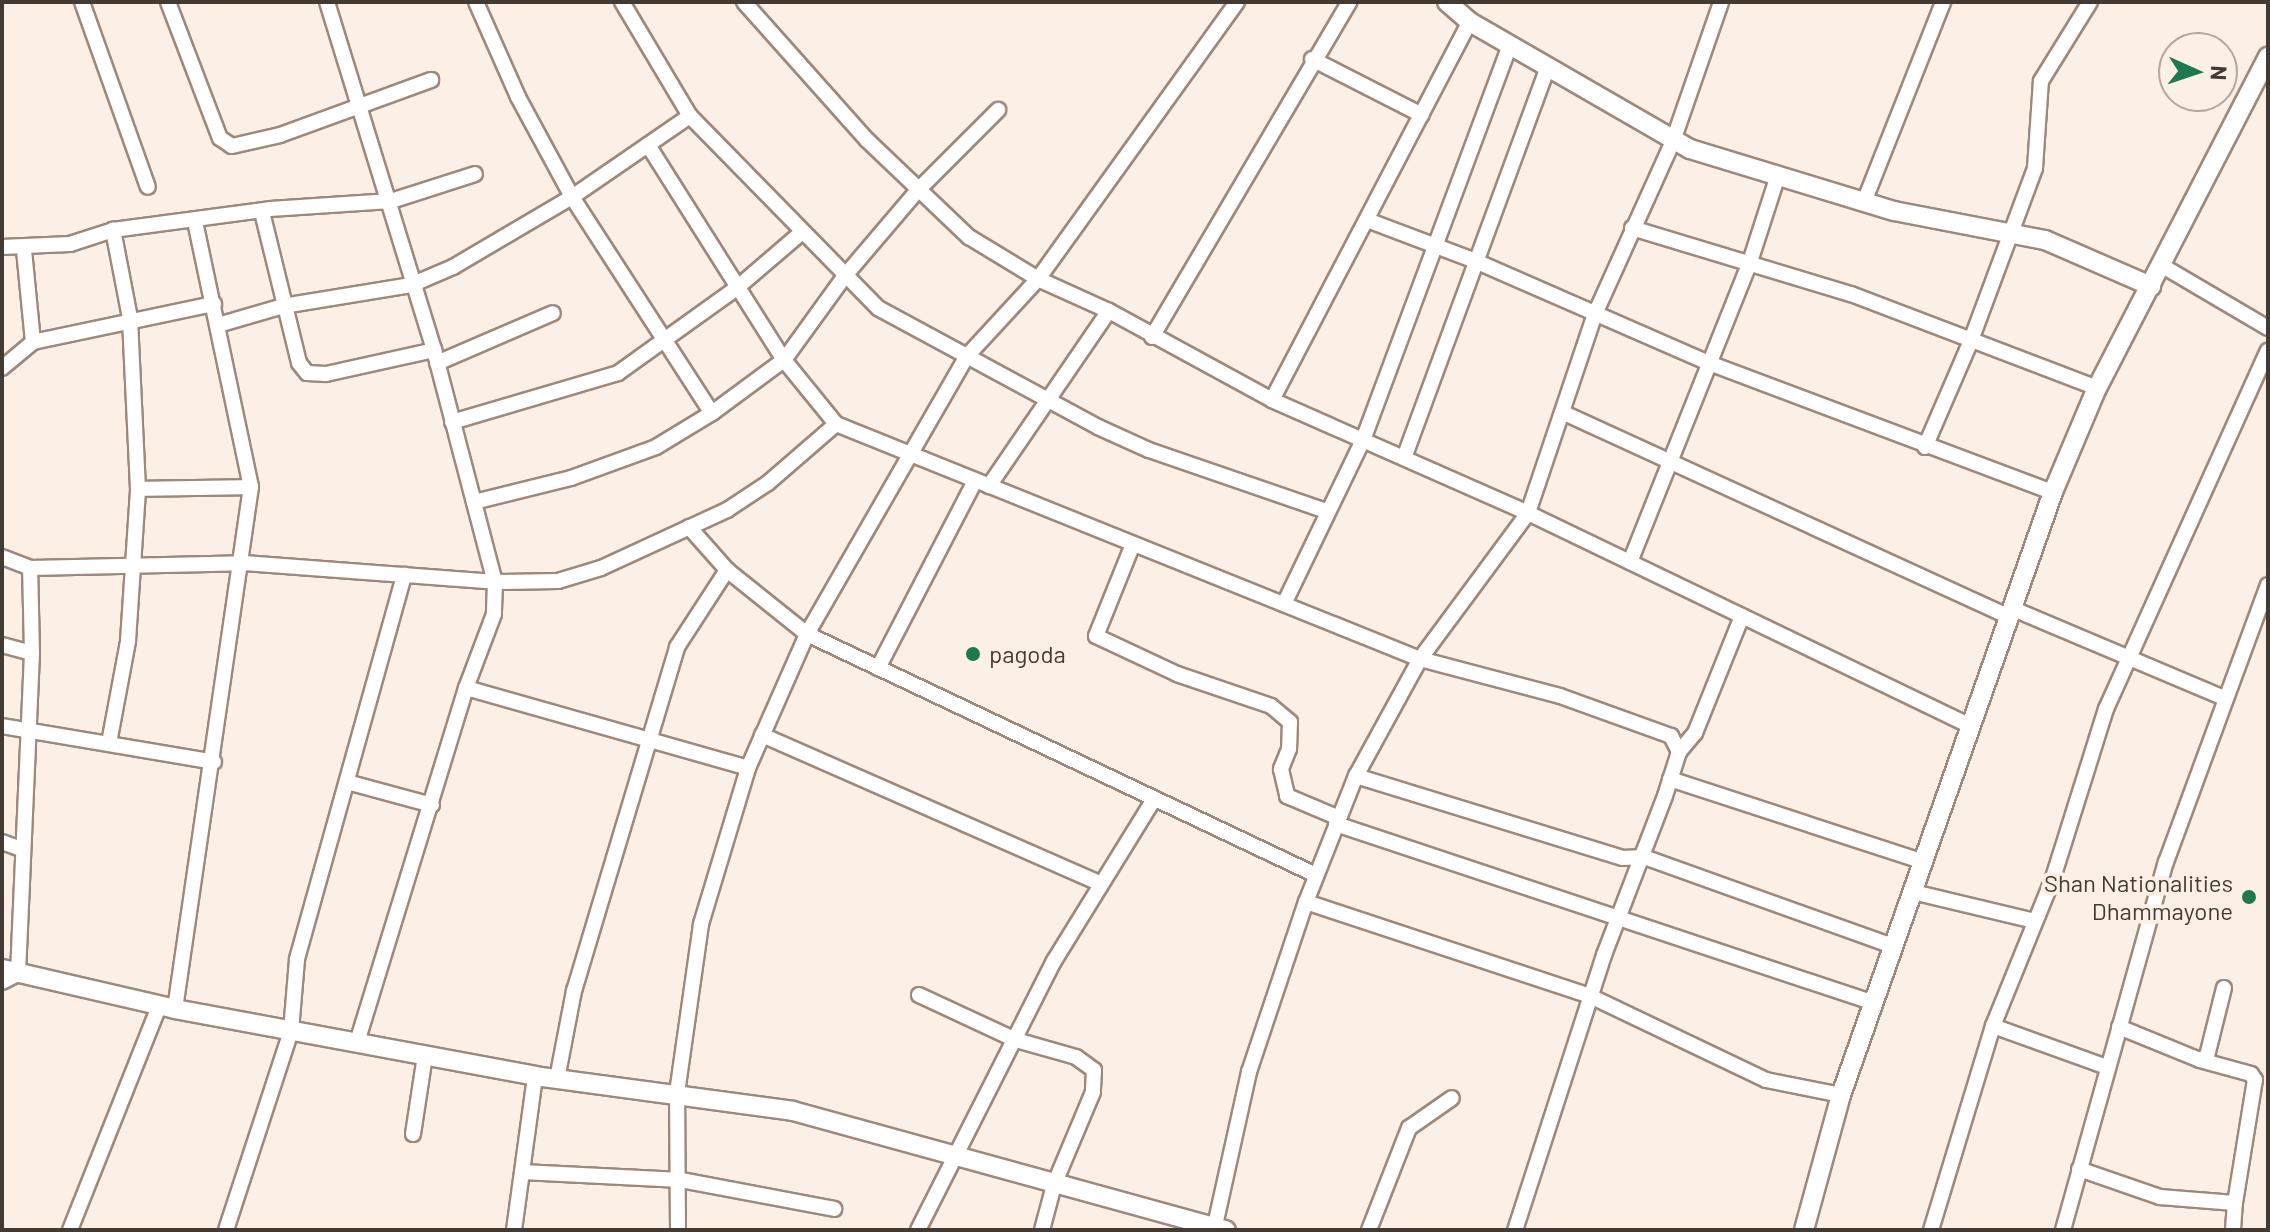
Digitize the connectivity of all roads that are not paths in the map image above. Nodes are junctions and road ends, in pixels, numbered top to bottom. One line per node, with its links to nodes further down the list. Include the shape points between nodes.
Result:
1 (82, 2): 27 (street)
2 (168, 2): 19 (street, via 220,138 232,146)
3 (327, 2): 19 (street)
4 (476, 2): 29 (street, via 518,97)
5 (622, 2): 22 (street)
6 (744, 2): 28 (street, via 867,140)
7 (1237, 2): 46 (street)
8 (1349, 2): 16 (street)
9 (1447, 2): 13 (street)
10 (1721, 2): 23 (street)
11 (1943, 2): 31 (street)
12 (2090, 2): 37 (street, via 2041,81 2035,168)
13 (1470, 22): 14 (street); 21 (street)
14 (1510, 45): 17 (street); 39 (street)
15 (2268, 56): 44 (street)
16 (1312, 59): 21 (street); 58 (street)
17 (1548, 67): 23 (street); 42 (street)
18 (431, 80): 19 (street)
19 (362, 105): 30 (street)
20 (998, 110): 28 (street)
21 (1422, 115): 33 (street)
22 (690, 116): 24 (street); 38 (street)
23 (1673, 141): 26 (street); 35 (street)
24 (648, 145): 29 (street); 49 (street)
25 (475, 174): 30 (street)
26 (1778, 175): 31 (street); 43 (street)
27 (148, 187)
28 (919, 189): 45 (street); 46 (street, via 969,237)
29 (572, 197): 47 (street); 59 (street)
30 (391, 201): 32 (street); 47 (street)
31 (1864, 202): 37 (street)
32 (262, 212): 34 (street); 51 (street)
33 (1367, 220): 39 (street); 69 (street)
34 (195, 221): 36 (street); 50 (street)
35 (1632, 228): 43 (street); 54 (street)
36 (113, 230): 41 (street, via 70,244); 55 (street)
37 (2014, 232): 48 (street); 61 (street)
38 (801, 233): 45 (street); 49 (street)
39 (1435, 246): 42 (street); 75 (street)
40 (2, 247): 41 (street)
41 (24, 250): 60 (street)
42 (1473, 260): 54 (street); 78 (street)
43 (1749, 265): 61 (street, via 1851,294); 66 (street)
44 (2161, 265): 48 (street); 57 (street)
45 (844, 277): 64 (street, via 902,325); 65 (street)
46 (1038, 279): 52 (street); 64 (street)
47 (411, 285): 51 (street); 63 (street)
48 (2151, 286): 68 (street)
49 (738, 287): 59 (street); 65 (street)
50 (214, 304): 55 (street); 56 (street)
51 (283, 306): 56 (street); 63 (street, via 299,363 307,373)
52 (1109, 311): 58 (street); 70 (street)
53 (553, 313): 63 (street)
54 (1595, 314): 66 (street); 72 (street)
55 (130, 318): 60 (street); 82 (street)
56 (218, 325): 81 (street)
57 (2268, 328)
58 (1152, 337): 69 (street)
59 (666, 341): 71 (street); 73 (street, via 618,373)
60 (33, 342): 67 (street)
61 (1970, 343): 68 (street); 76 (street)
62 (2268, 351): 105 (street)
63 (436, 357): 73 (street)
64 (966, 357): 70 (street); 77 (street)
65 (784, 360): 71 (street); 74 (street)
66 (1709, 363): 76 (street); 79 (street)
67 (2, 368)
68 (2097, 388): 83 (street)
69 (1272, 400): 75 (street)
70 (1051, 401): 80 (street); 85 (street, via 1149,450)
71 (712, 413): 84 (street, via 656,447 571,478)
72 (1564, 413): 79 (street); 86 (street)
73 (452, 422): 84 (street)
74 (836, 424): 77 (street); 87 (street, via 768,483)
75 (1363, 440): 78 (street); 85 (street)
76 (1925, 447): 83 (street)
77 (912, 457): 80 (street); 101 (street)
78 (1404, 458): 86 (street)
79 (1670, 459): 90 (street); 99 (street, via 1876,559)
80 (982, 484): 88 (street); 106 (street)
81 (251, 487): 82 (street); 91 (street)
82 (138, 489): 92 (street)
83 (2053, 492): 99 (street)
84 (474, 502): 96 (street)
85 (1326, 511): 98 (street)
86 (1528, 513): 90 (street); 104 (street)
87 (689, 527): 94 (street); 96 (street, via 601,568 558,581)
88 (1133, 544): 98 (street); 123 (street, via 1096,636 1177,674 1271,706 1290,722 1289,749 1281,769 1287,796)
89 (2, 557): 93 (street)
90 (1630, 562): 100 (street)
91 (244, 563): 92 (street); 95 (street); 116 (street)
92 (135, 565): 93 (street); 113 (street)
93 (30, 568): 103 (street)
94 (727, 570): 101 (street); 114 (street, via 677,647)
95 (404, 575): 96 (street); 120 (street)
96 (495, 582): 107 (street, via 494,614)
97 (2268, 585): 108 (street)
98 (1284, 604): 104 (street)
99 (2009, 612): 105 (street); 109 (street)
100 (1742, 616): 109 (street); 115 (street, via 1695,733)
101 (807, 634): 106 (street); 112 (street)
102 (2, 645): 103 (street)
103 (32, 653): 111 (street)
104 (1420, 659): 115 (street, via 1602,711 1671,736); 118 (street)
105 (2127, 659): 108 (street); 133 (street)
106 (878, 668): 121 (street)
107 (466, 688): 114 (street); 122 (street)
108 (2226, 699): 142 (street, via 2166,862)
109 (1969, 725): 127 (street)
110 (2, 726): 111 (street)
111 (27, 731): 113 (street); 125 (street)
112 (762, 735): 117 (street); 129 (street)
113 (109, 743): 116 (street)
114 (647, 743): 117 (street); 150 (street, via 574,991)
115 (1679, 752): 119 (street)
116 (214, 762): 140 (street)
117 (748, 768): 151 (street, via 701,924)
118 (1356, 776): 123 (street); 126 (street, via 1623,858)
119 (1670, 779): 126 (street); 127 (street)
120 (347, 782): 122 (street); 143 (street, via 297,959)
121 (1153, 801): 128 (street); 129 (street)
122 (432, 805): 145 (street)
123 (1338, 821): 128 (street); 132 (street)
124 (2, 842): 125 (street)
125 (21, 849): 135 (street)
126 (1644, 857): 132 (street); 134 (street)
127 (1924, 862): 130 (street)
128 (1316, 875): 131 (street)
129 (1099, 883): 144 (street)
130 (1913, 892): 133 (street); 134 (street)
131 (1306, 902): 138 (street); 162 (street, via 1249,1072)
132 (1620, 916): 138 (street); 139 (street)
133 (2035, 921): 141 (street)
134 (1892, 946): 139 (street)
135 (7, 975): 140 (street)
136 (2224, 988): 147 (street, via 2207,1056)
137 (919, 995): 144 (street)
138 (1590, 996): 152 (street, via 1766,1080); 170 (street)
139 (1874, 1003): 152 (street)
140 (167, 1008): 143 (street); 163 (street)
141 (1993, 1026): 148 (street); 172 (street)
142 (2119, 1027): 147 (street); 148 (street)
143 (291, 1031): 145 (street); 164 (street)
144 (1016, 1040): 155 (street); 159 (street, via 1076,1057 1094,1070 1093,1092)
145 (357, 1043): 146 (street)
146 (425, 1056): 149 (street); 154 (street)
147 (2200, 1060): 160 (street, via 2251,1074 2255,1080)
148 (2107, 1067): 156 (street)
149 (535, 1076): 150 (street); 157 (street)
150 (557, 1079): 151 (street)
151 (677, 1093): 155 (street, via 793,1111); 158 (street)
152 (1841, 1095): 171 (street)
153 (1452, 1098): 169 (street, via 1409,1128)
154 (413, 1134)
155 (960, 1157): 159 (street); 167 (street)
156 (2079, 1169): 160 (street, via 2160,1197); 173 (street)
157 (522, 1172): 158 (street); 165 (street)
158 (681, 1180): 161 (street); 166 (street)
159 (1054, 1185): 162 (street); 168 (street)
160 (2235, 1203): 174 (street)
161 (834, 1209)
162 (1218, 1229)
163 (70, 1230)
164 (226, 1230)
165 (514, 1230)
166 (678, 1230)
167 (918, 1230)
168 (1042, 1230)
169 (1369, 1230)
170 (1515, 1230)
171 (1804, 1230)
172 (1931, 1230)
173 (2063, 1230)
174 (2233, 1230)

